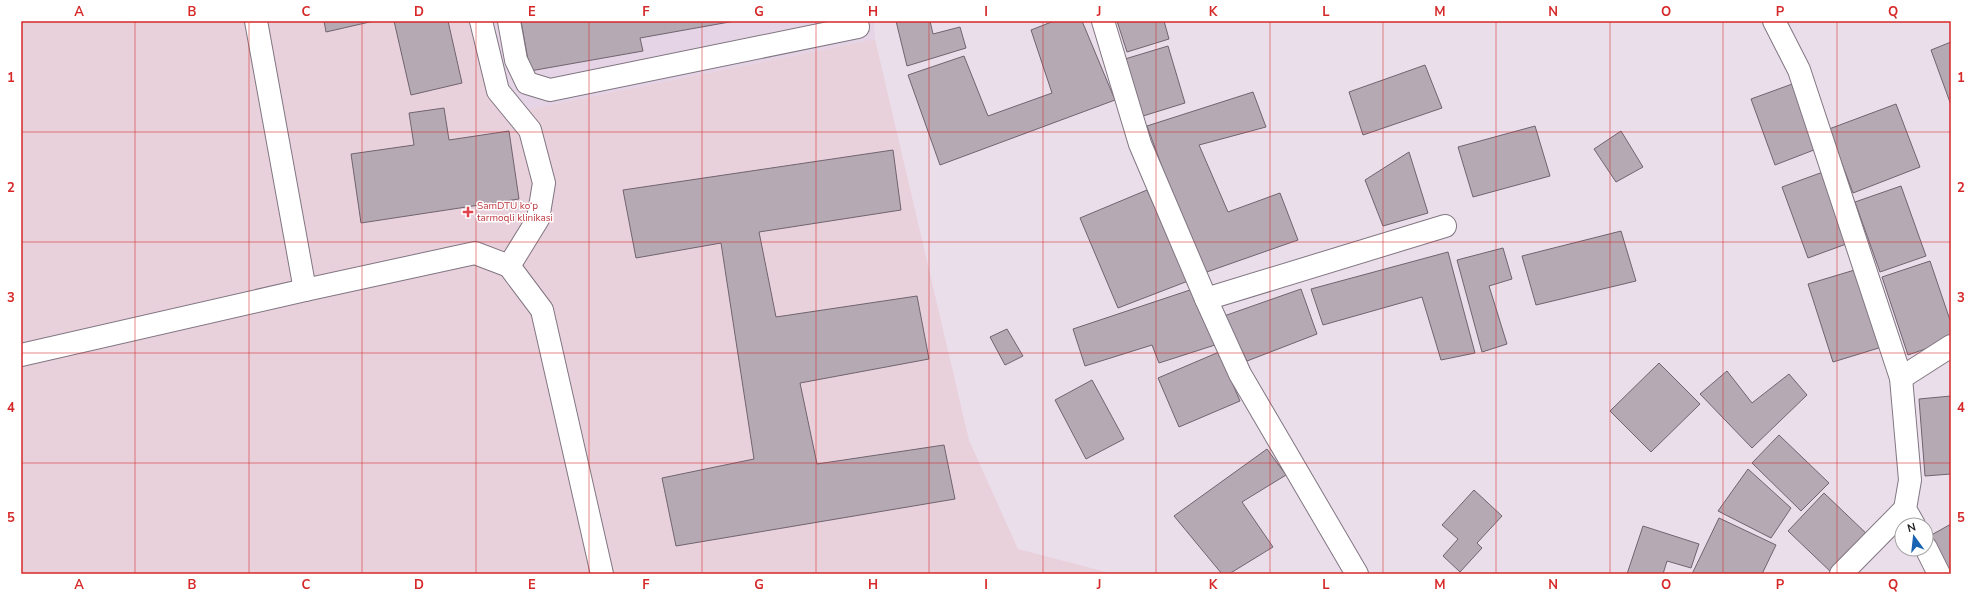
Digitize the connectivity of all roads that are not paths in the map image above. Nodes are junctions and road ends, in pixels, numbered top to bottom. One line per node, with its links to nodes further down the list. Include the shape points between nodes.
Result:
1 (256, 21): 9 (street)
2 (481, 21): 8 (street, via 498,91 530,130 544,182 538,219)
3 (509, 21): 6 (street, via 516,60 527,83 550,90)
4 (1103, 21): 10 (street, via 1140,144)
5 (1774, 21): 13 (street, via 1799,70)
6 (858, 27)
7 (1445, 226): 10 (street)
8 (509, 266): 9 (street, via 475,253); 17 (street, via 542,310)
9 (305, 290): 12 (street)
10 (1206, 299): 18 (street, via 1240,374)
11 (1951, 346): 13 (street)
12 (21, 355)
13 (1901, 378): 14 (street, via 1910,480)
14 (1910, 517)
15 (1894, 530): 19 (street)
16 (1930, 557): 20 (street)
17 (602, 574)
18 (1357, 574)
19 (1841, 574)
20 (1939, 574)

